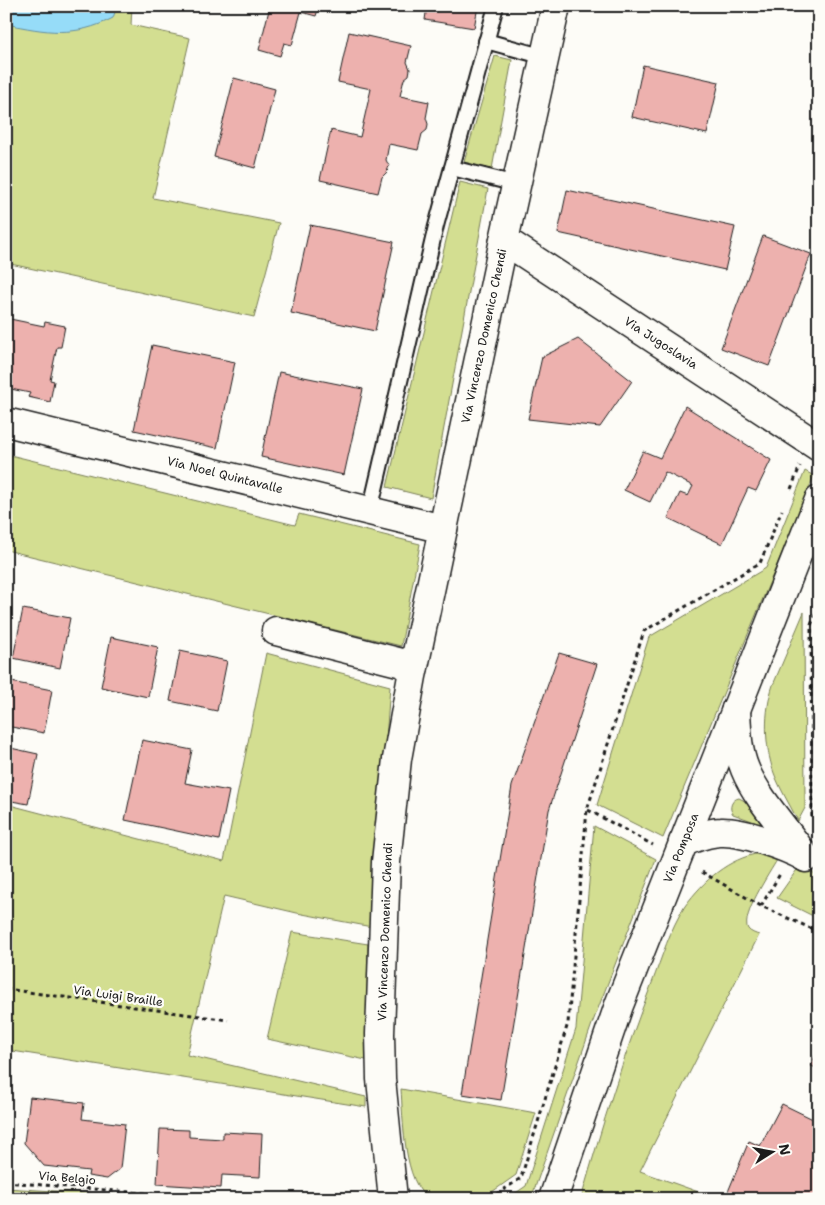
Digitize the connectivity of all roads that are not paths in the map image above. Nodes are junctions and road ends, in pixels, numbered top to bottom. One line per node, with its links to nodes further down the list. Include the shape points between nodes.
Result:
1 (496, 6): 3 (lane)
2 (556, 6): 4 (street, Via Vincenzo Domenico Chendi)
3 (486, 41): 4 (lane); 5 (lane)
4 (545, 57): 6 (street, Via Vincenzo Domenico Chendi)
5 (452, 168): 6 (lane); 11 (lane)
6 (516, 184): 7 (street, Via Vincenzo Domenico Chendi)
7 (504, 240): 9 (street, Via Jugoslavia); 12 (street, Via Vincenzo Domenico Chendi)
8 (6, 422): 11 (street, Via Noel Quintavalle)
9 (814, 444)
10 (819, 500): 15 (street, Via Pomposa)
11 (370, 511): 12 (street, Via Noel Quintavalle)
12 (443, 529): 14 (street, Via Vincenzo Domenico Chendi)
13 (276, 631): 14 (street)
14 (414, 666): 18 (street, Via Vincenzo Domenico Chendi, via 391,807 382,942 381,1079)
15 (736, 709): 16 (street, Via Pomposa); 17 (street, via 737,736 744,769)
16 (683, 842): 17 (street, via 711,833 728,832 767,841); 19 (street, Via Pomposa, via 619,1005)
17 (812, 862)
18 (393, 1199)
19 (553, 1199)

